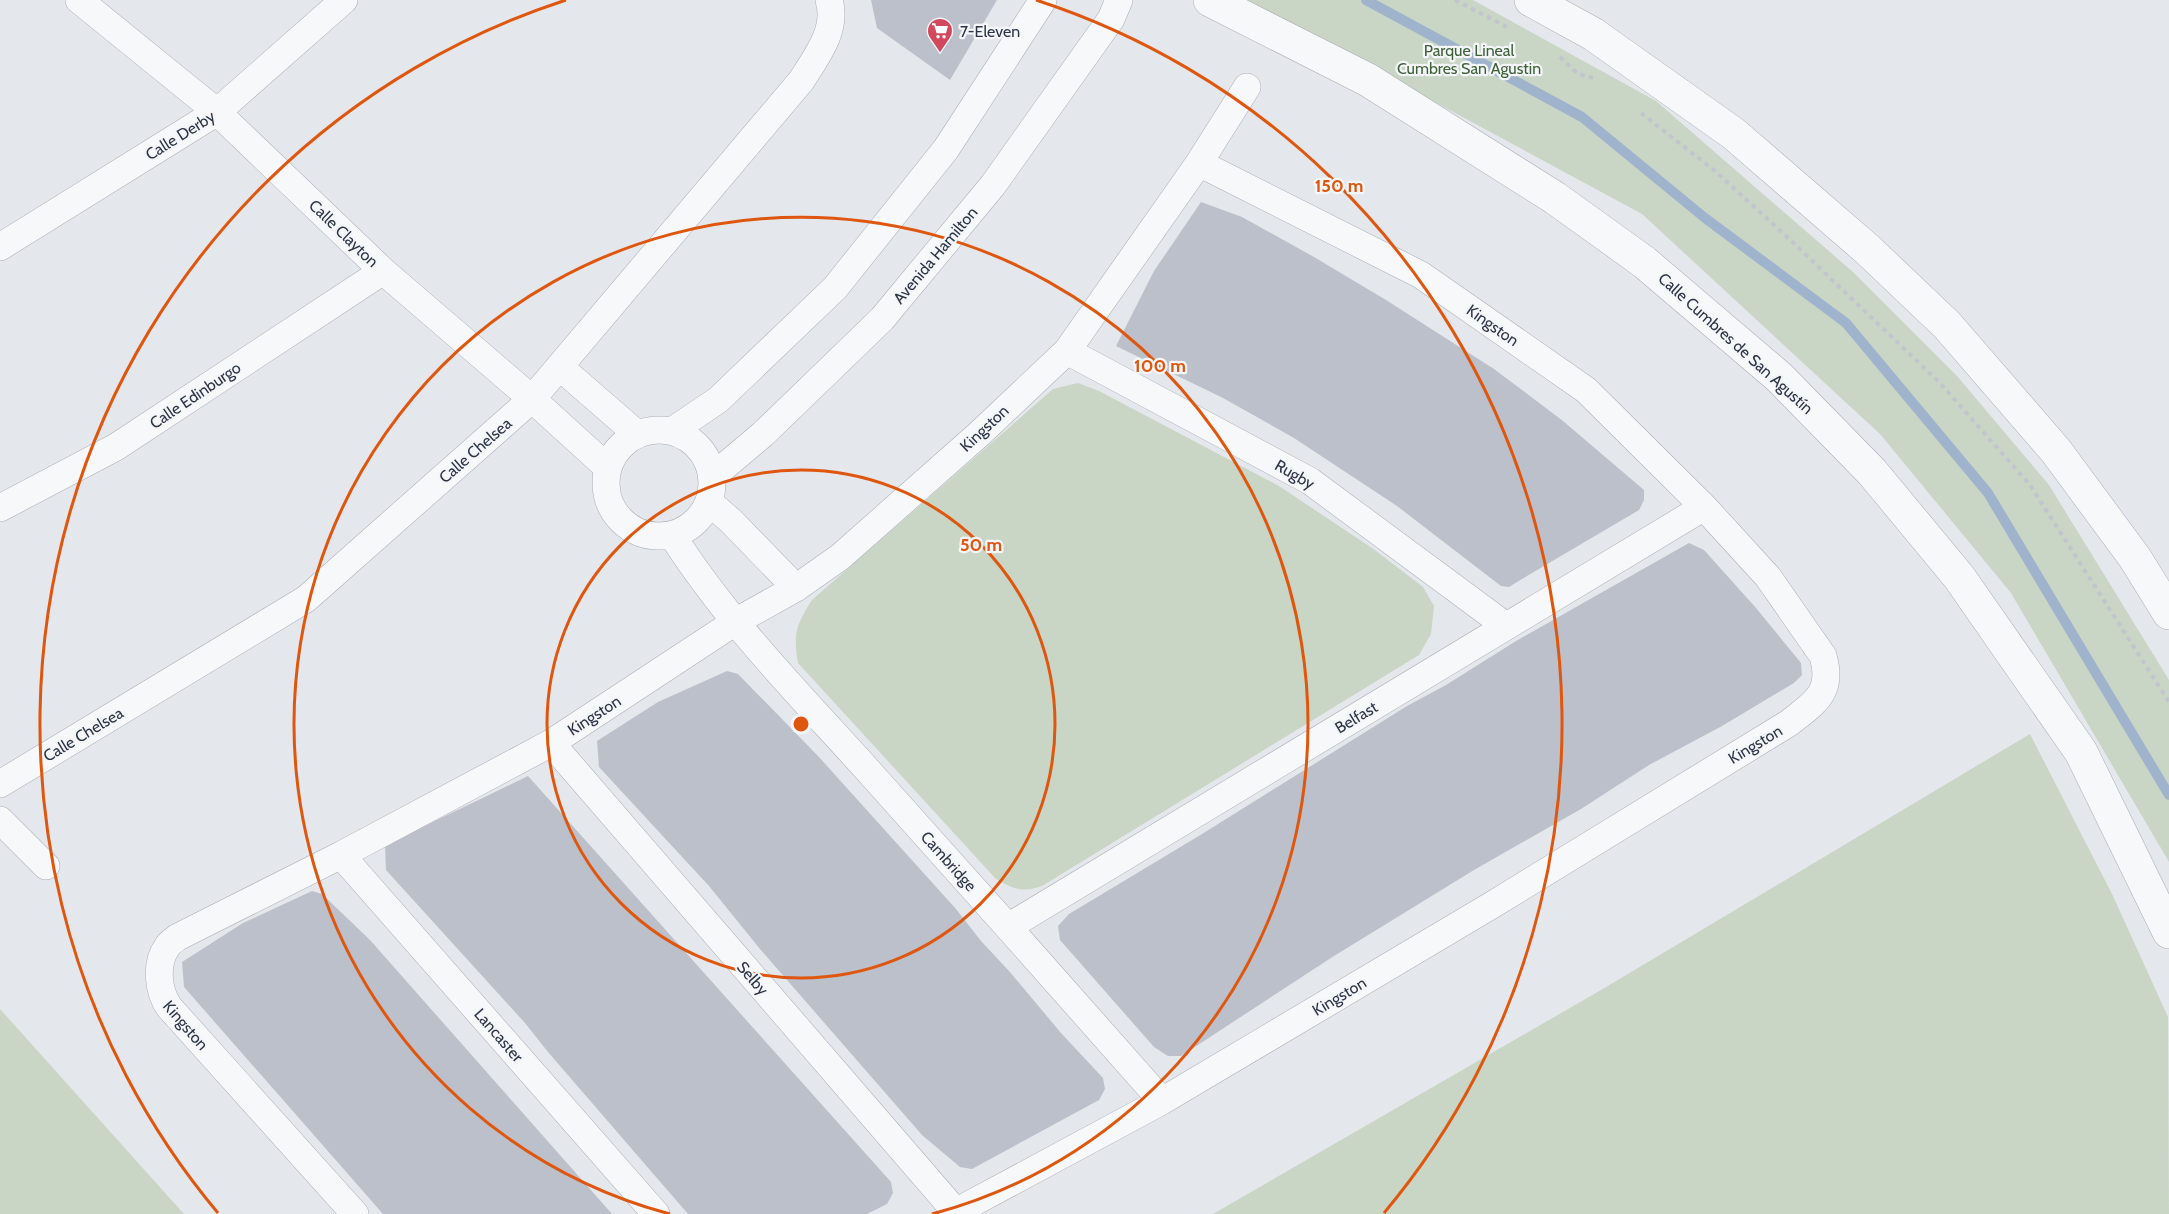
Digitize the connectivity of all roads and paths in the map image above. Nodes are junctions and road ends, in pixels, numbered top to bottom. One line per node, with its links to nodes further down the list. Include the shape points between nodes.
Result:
1 (79, 0): 14 (street, Calle Clayton)
2 (344, 0): 14 (street, Calle Derby)
3 (829, 0): 19 (street, Calle Chelsea, via 830,26 822,48 801,81)
4 (1043, 0): 21 (street, via 946,149 835,288 718,400)
5 (1119, 0): 24 (street, Avenida Hamilton, via 1111,19 993,185 882,319)
6 (1210, 0): 39 (street, Calle Cumbres de San Agustín, via 1368,80 1555,198 1644,262 1779,377 1872,472 1965,587 2081,752)
7 (1455, 0): 9 (path)
8 (1532, 0): 29 (street, via 1593,34 1734,134 1939,317 2056,451 2136,558)
9 (1513, 29)
10 (1555, 52): 11 (path, via 1578,74)
11 (1599, 79)
12 (1247, 87): 15 (street, Kingston)
13 (1635, 108): 32 (path, via 1741,195 1940,383 2030,484)
14 (217, 112): 16 (street, Calle Derby); 17 (street, Calle Clayton)
15 (1199, 163): 18 (street, Kingston); 25 (street, Kingston, via 1421,275 1586,390)
16 (0, 247)
17 (382, 271): 20 (street, Calle Clayton); 26 (street, Calle Edinburgo, via 116,447)
18 (1067, 351): 28 (street, Kingston, via 840,557); 31 (street, Rugby, via 1310,481)
19 (561, 368): 20 (street, Calle Chelsea); 22 (street)
20 (532, 399): 23 (street, Calle Clayton); 34 (street, Calle Chelsea, via 306,599)
21 (672, 431): 22 (street); 24 (street, via 691,440 705,456)
22 (637, 434): 23 (street, via 619,448)
23 (608, 468): 27 (street, via 607,496 620,521 644,534)
24 (710, 489): 27 (street, via 694,523); 28 (street, via 731,521)
25 (1704, 507): 31 (street, Belfast); 40 (street, Kingston, via 1768,577 1823,656 1826,686 1819,698 1789,723)
26 (0, 508)
27 (672, 535): 30 (street, Cambridge)
28 (796, 588): 30 (street, Kingston)
29 (2169, 613)
30 (735, 622): 33 (street, Kingston); 38 (street, Cambridge)
31 (1506, 626): 38 (street, Belfast)
32 (2169, 702)
33 (551, 743): 36 (street, Kingston); 41 (street, Selby)
34 (0, 784)
35 (0, 820): 37 (street)
36 (342, 855): 42 (street, Kingston, via 178,937 166,947 159,978 161,996 169,1007); 43 (street, Lancaster)
37 (46, 866)
38 (1008, 927): 40 (street, Cambridge)
39 (2169, 932)
40 (1162, 1101): 41 (street, Kingston)
41 (954, 1213)
42 (355, 1214)
43 (656, 1214)

